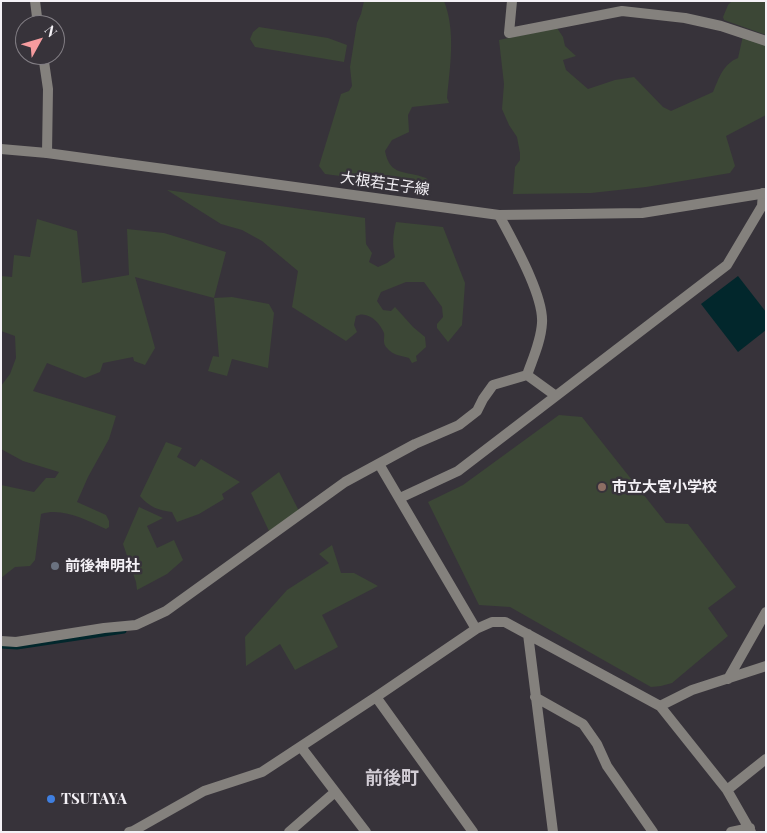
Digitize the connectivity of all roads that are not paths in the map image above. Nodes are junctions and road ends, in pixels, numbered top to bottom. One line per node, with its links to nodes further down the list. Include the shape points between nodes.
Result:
1 (35, 1): 3 (street)
2 (512, 1): 4 (street, via 509,32 622,11 685,18)
3 (37, 15)
4 (766, 41)
5 (44, 65): 7 (street, via 48,89)
6 (1, 149): 7 (street, 大根若王子線)
7 (48, 153): 9 (street, 大根若王子線)
8 (764, 193): 9 (street, 大根若王子線, via 642,212); 11 (street, via 762,206 727,265)
9 (499, 215): 10 (street, via 536,292 543,320 540,340)
10 (527, 375): 11 (street); 12 (street, via 494,385 477,411 459,425)
11 (556, 396): 13 (street, via 458,471)
12 (379, 464): 13 (street); 17 (street, via 346,482 166,612 136,625 16,642)
13 (400, 498): 15 (street)
14 (766, 612): 19 (street)
15 (476, 629): 16 (street, via 492,622 505,622); 21 (street)
16 (528, 634): 20 (street); 22 (street)
17 (1, 641)
18 (766, 666): 19 (street)
19 (728, 678): 22 (street, via 692,690)
20 (535, 697): 32 (street); 33 (street, via 583,724)
21 (376, 698): 23 (street); 31 (street)
22 (660, 706): 25 (street)
23 (301, 747): 26 (street); 28 (street, via 262,772 204,791)
24 (766, 759): 25 (street)
25 (727, 790): 27 (street)
26 (335, 792): 29 (street); 30 (street)
27 (751, 830): 34 (street)
28 (129, 832)
29 (289, 832)
30 (366, 832)
31 (473, 832)
32 (553, 832)
33 (652, 832)
34 (731, 832)

